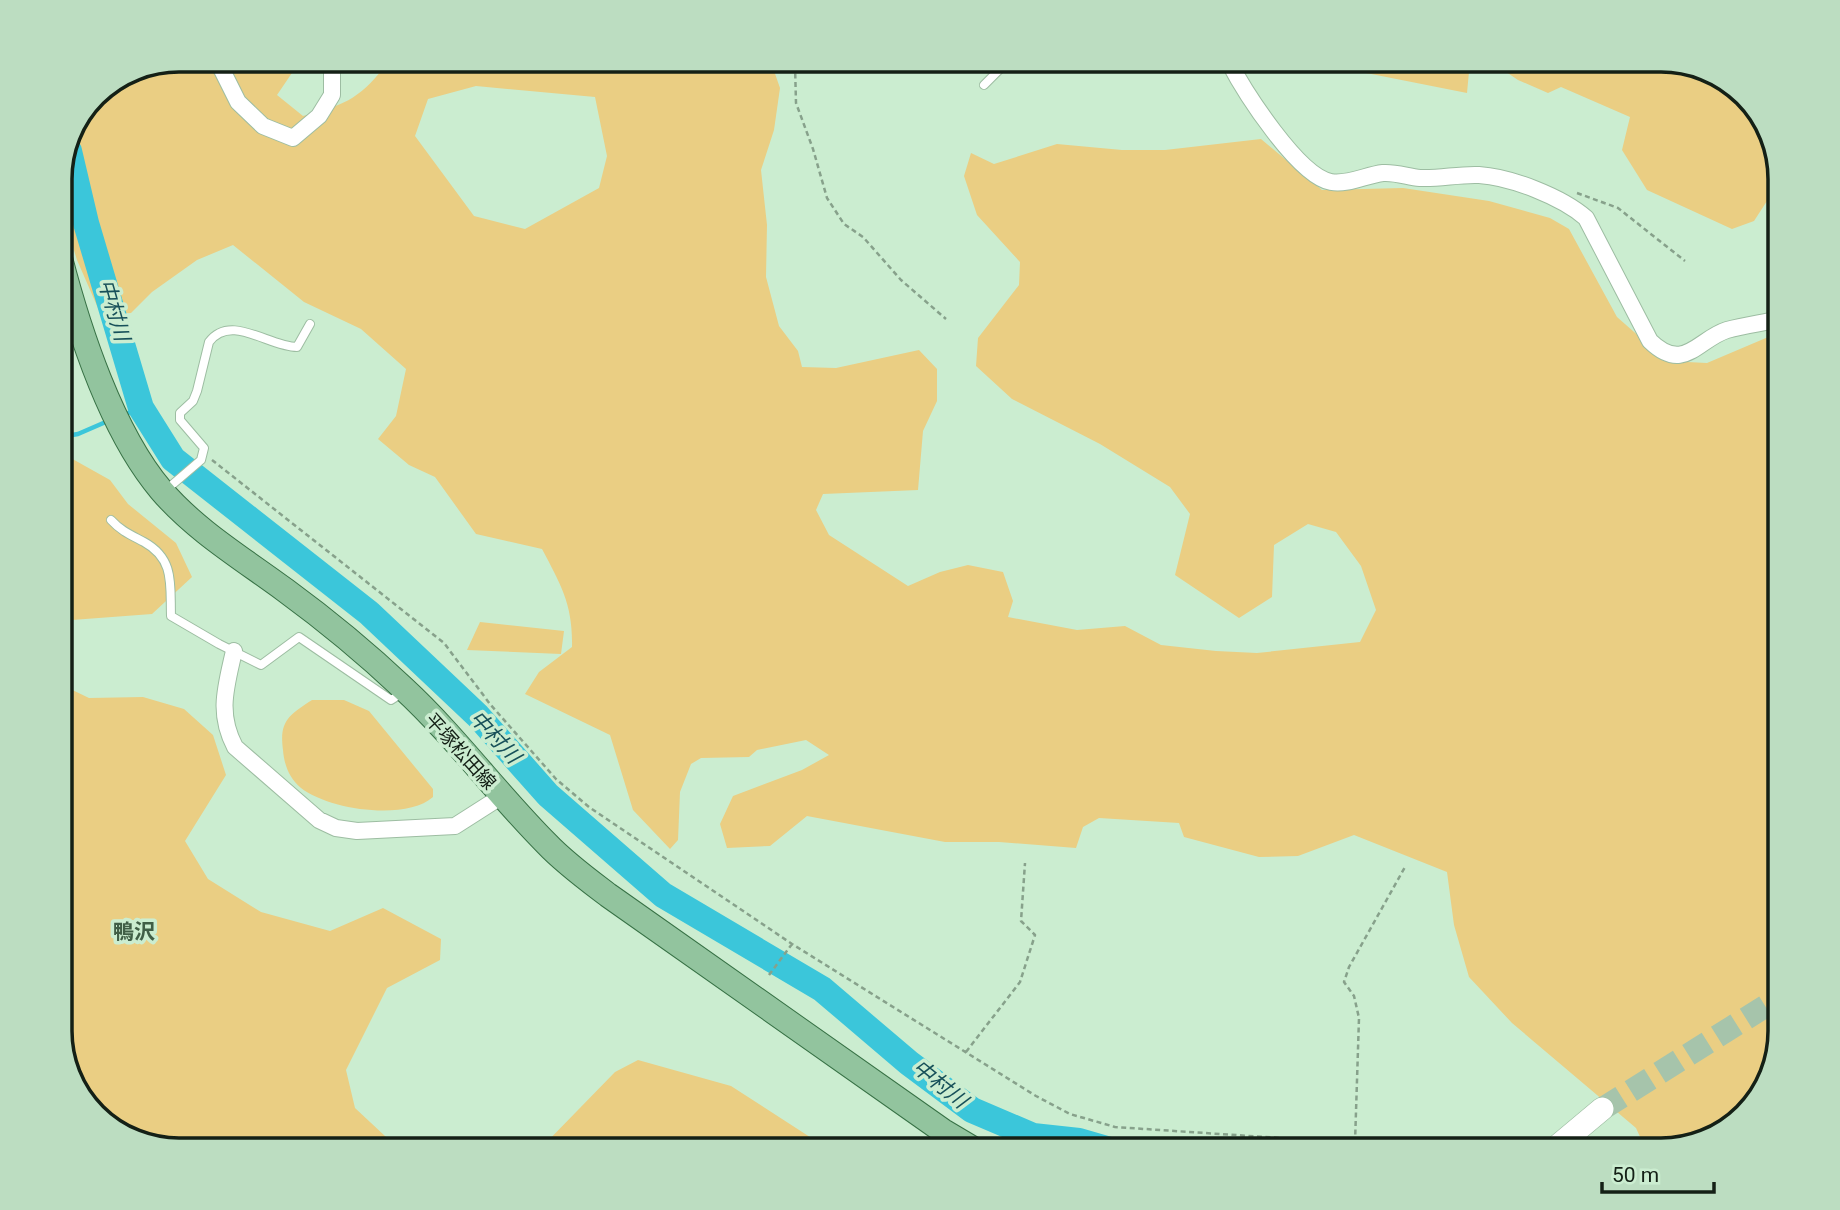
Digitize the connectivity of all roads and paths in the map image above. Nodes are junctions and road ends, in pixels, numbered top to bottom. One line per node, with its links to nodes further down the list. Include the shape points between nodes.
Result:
1 (223, 72): 2 (street, via 238,102 263,126 293,138 319,116 332,95)
2 (332, 72)
3 (794, 72): 10 (path, via 796,103 832,207 901,280)
4 (997, 72): 6 (lane)
5 (1235, 72): 7 (street, via 1273,133 1315,175 1330,182 1382,173 1419,178 1480,175)
6 (984, 85)
7 (1548, 196): 8 (path, via 1563,191 1580,193 1618,208); 11 (street, via 1574,207 1586,218 1658,349 1686,354 1725,331)
8 (1685, 261)
9 (72, 297): 14 (main road, 平塚松田線, via 111,407 139,460)
10 (946, 318)
11 (1768, 322)
12 (310, 324): 13 (lane, via 297,347 246,332 222,331 213,336 193,401 180,413 204,448)
13 (201, 460): 14 (lane); 21 (path, via 212,460 444,643 555,779 589,807)
14 (169, 487): 17 (main road, 平塚松田線, via 218,541 313,610)
15 (111, 520): 16 (lane, via 163,556 169,570 171,616)
16 (234, 651): 17 (lane, via 261,665 299,637 391,700); 18 (street, via 223,700 235,747 319,820 357,831 455,826)
17 (406, 690): 18 (main road, 平塚松田線)
18 (502, 796): 25 (main road, 平塚松田線, via 549,846 608,895)
19 (1025, 863): 23 (path, via 1020,921 1035,935 1020,982)
20 (1405, 867): 27 (path, via 1344,982 1359,1018)
21 (792, 944): 22 (path); 23 (path)
22 (769, 975)
23 (966, 1052): 26 (path, via 1070,1114 1115,1127)
24 (1602, 1109): 28 (street)
25 (955, 1138)
26 (1280, 1138)
27 (1355, 1138)
28 (1567, 1138)

